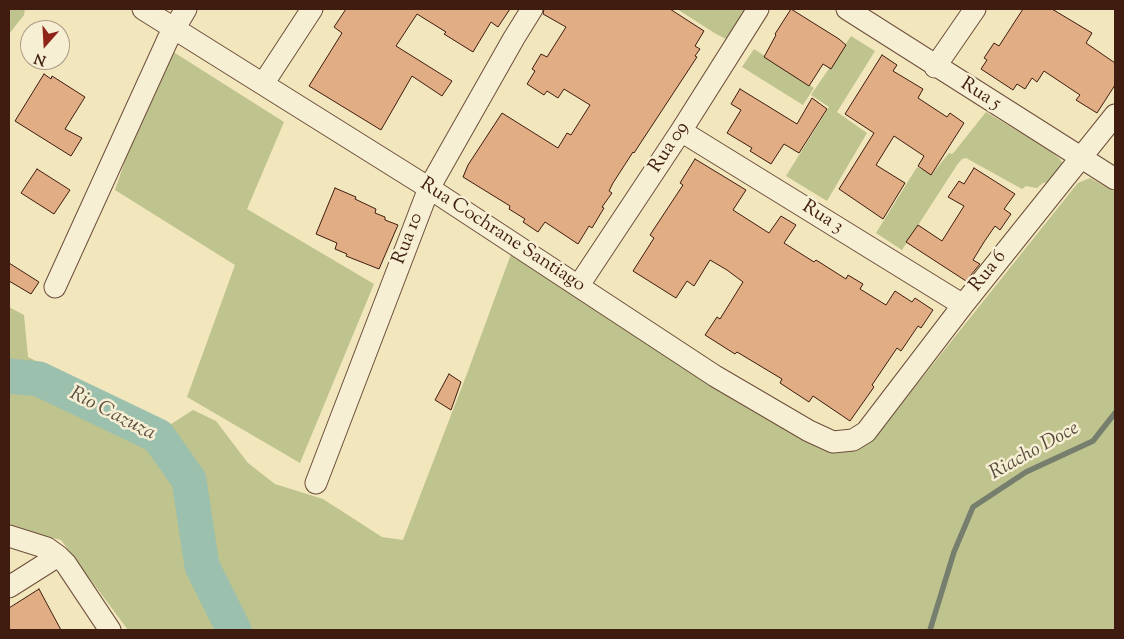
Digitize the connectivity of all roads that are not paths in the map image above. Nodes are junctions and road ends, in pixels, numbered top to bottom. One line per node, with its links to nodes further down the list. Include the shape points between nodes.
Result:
1 (144, 9): 8 (street, Rua Cochrane Santiago)
2 (186, 9): 8 (street)
3 (312, 9): 10 (street)
4 (532, 9): 15 (street, Rua 10)
5 (758, 9): 12 (street, Rua 09)
6 (847, 9): 9 (street, Rua 5)
7 (975, 9): 9 (street)
8 (174, 28): 10 (street, Rua Cochrane Santiago); 17 (street)
9 (935, 66): 13 (street, Rua 5)
10 (263, 84): 15 (street, Rua Cochrane Santiago)
11 (1115, 115): 13 (street, Rua 6)
12 (681, 131): 16 (street, Rua 09); 18 (street, Rua 3)
13 (1081, 158): 14 (street, Rua 5); 18 (street, Rua 6)
14 (1115, 180)
15 (428, 188): 16 (street, Rua Cochrane Santiago); 20 (street, Rua 10)
16 (579, 285): 19 (street, Rua Cochrane Santiago, via 715,376 809,431 833,442 853,440)
17 (55, 287)
18 (963, 305): 19 (street, Rua 6)
19 (866, 432)
20 (316, 483)
21 (9, 536): 22 (street, via 47,548)
22 (58, 556): 23 (street); 24 (street)
23 (9, 587)
24 (110, 630)

